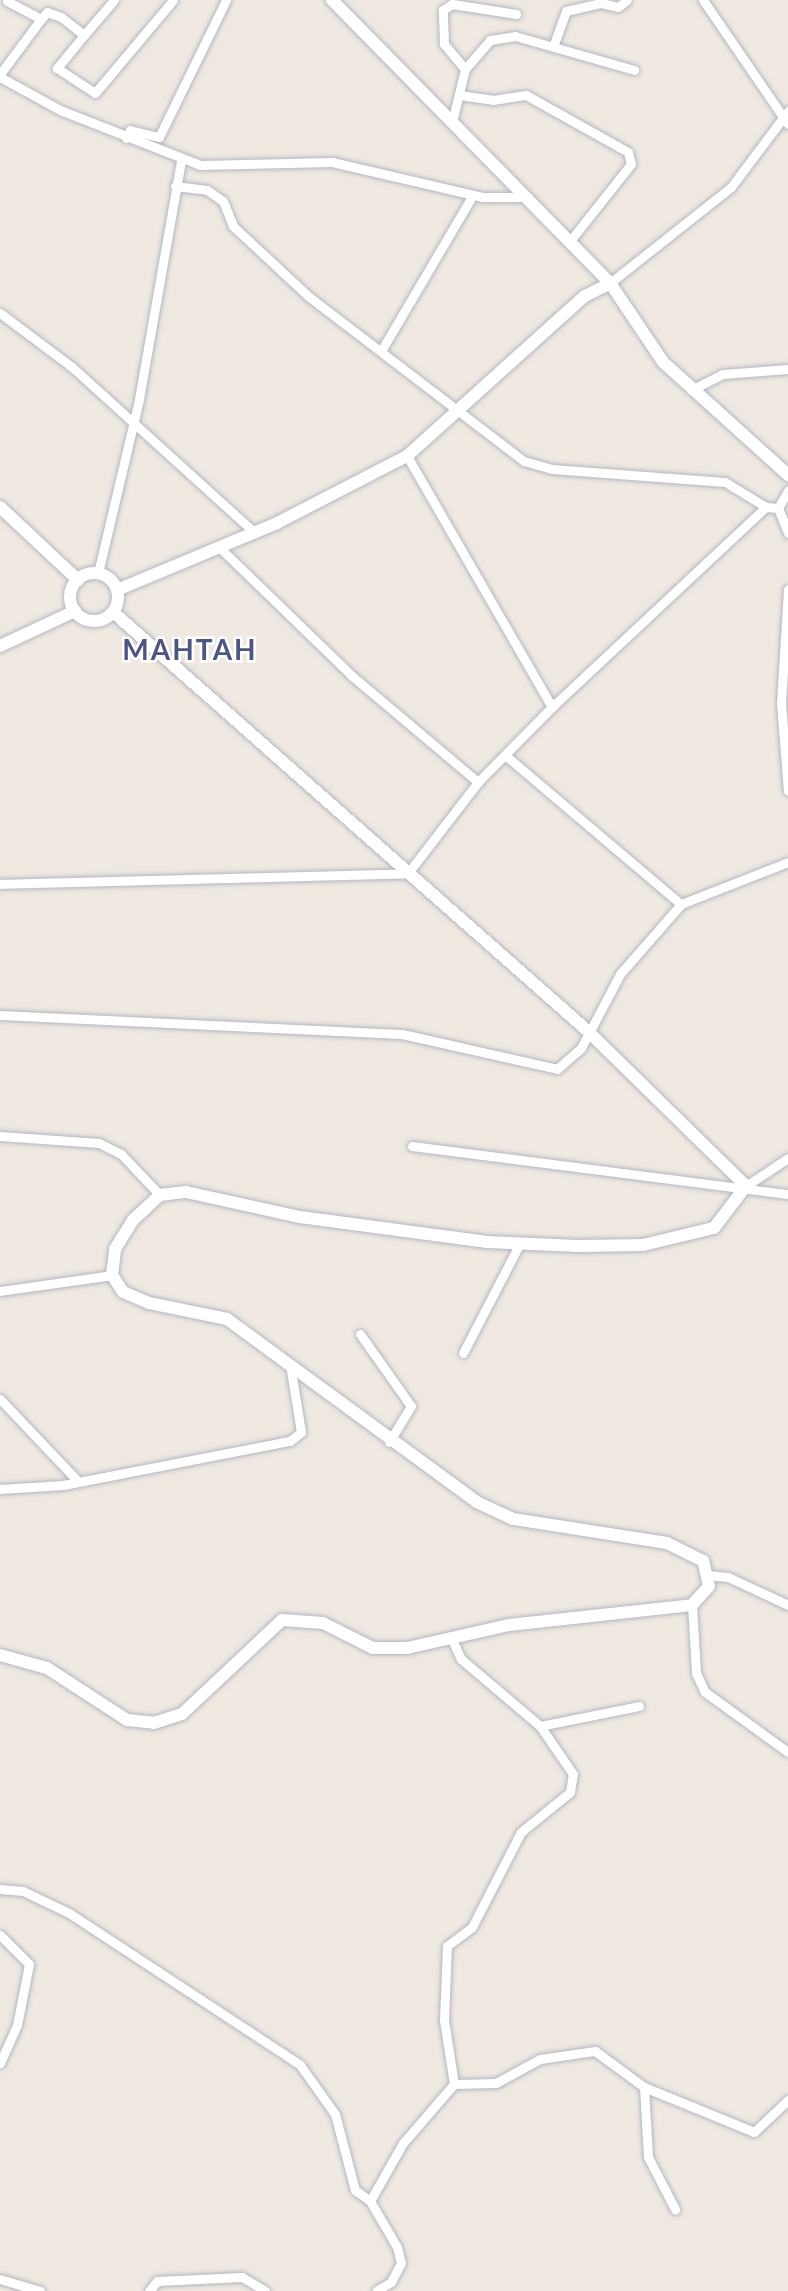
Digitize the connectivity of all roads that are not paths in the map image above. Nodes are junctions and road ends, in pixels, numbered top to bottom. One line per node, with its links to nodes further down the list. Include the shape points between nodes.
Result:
1 (114, 0): 10 (street)
2 (173, 0): 10 (street, via 95,93 57,68)
3 (226, 0): 18 (street, via 159,137 130,130)
4 (332, 0): 17 (street)
5 (627, 0): 11 (street, via 618,7 601,3 566,11)
6 (703, 0): 16 (street)
7 (7, 1): 9 (street)
8 (516, 14): 12 (street, via 452,4 443,10 444,44)
9 (41, 19): 10 (street, via 47,12); 14 (street)
10 (84, 35)
11 (554, 44): 12 (street, via 515,36 490,40); 13 (street)
12 (464, 69): 15 (street)
13 (634, 70)
14 (0, 75): 18 (street)
15 (458, 95): 17 (street); 23 (street, via 493,100 526,96 628,152 631,164)
16 (787, 118): 24 (street, via 732,187)
17 (452, 122): 22 (street)
18 (126, 138): 19 (street)
19 (181, 161): 20 (street); 21 (street, via 332,162)
20 (175, 186): 26 (street, via 207,190 223,201 233,226 308,296); 30 (street)
21 (473, 195): 22 (street); 26 (street)
22 (528, 197): 23 (street)
23 (570, 241): 24 (street)
24 (610, 283): 28 (street, via 663,362); 29 (street, via 539,336)
25 (0, 313): 30 (street)
26 (381, 351): 29 (street)
27 (788, 369): 28 (street, via 723,374)
28 (691, 390): 32 (street)
29 (464, 410): 31 (street); 35 (street, via 524,461 552,469 725,482)
30 (133, 421): 37 (street); 40 (street)
31 (407, 456): 37 (street); 47 (street)
32 (788, 475)
33 (788, 491): 36 (street)
34 (0, 507): 41 (street)
35 (766, 507): 36 (street); 47 (street)
36 (778, 508): 38 (street)
37 (254, 532): 39 (street)
38 (788, 533)
39 (219, 547): 43 (street); 50 (street, via 343,667)
40 (98, 573): 41 (street); 43 (street)
41 (78, 580): 44 (street, via 70,595)
42 (788, 589): 48 (street)
43 (117, 590): 45 (street)
44 (75, 611): 45 (street, via 89,621); 46 (street)
45 (113, 612): 53 (street)
46 (0, 646)
47 (552, 707): 49 (street)
48 (784, 723): 51 (street)
49 (505, 755): 50 (street); 55 (street)
50 (478, 782): 53 (street)
51 (788, 791)
52 (788, 862): 55 (street)
53 (408, 873): 54 (street); 57 (street)
54 (0, 884)
55 (681, 904): 57 (street, via 620,974)
56 (0, 1015): 57 (street, via 402,1034 557,1069)
57 (590, 1033): 61 (street)
58 (0, 1136): 63 (street, via 99,1143 121,1154)
59 (412, 1146): 61 (street)
60 (788, 1158): 61 (street)
61 (746, 1186): 62 (street); 64 (street, via 715,1228 678,1239 643,1245)
62 (788, 1194)
63 (160, 1195): 64 (street, via 186,1192 300,1217); 65 (street, via 133,1220 115,1249)
64 (520, 1243): 68 (street)
65 (112, 1275): 66 (street); 69 (street, via 122,1292 149,1303 227,1319)
66 (0, 1291)
67 (360, 1334): 71 (street, via 411,1406)
68 (463, 1353)
69 (290, 1370): 71 (street); 72 (street, via 300,1432 290,1441)
70 (0, 1399): 72 (street)
71 (389, 1442): 74 (street, via 513,1519 667,1543 703,1561)
72 (76, 1479): 73 (street)
73 (0, 1489)
74 (706, 1575): 75 (street, via 709,1586); 76 (street, via 728,1577)
75 (692, 1605): 77 (street, via 523,1623); 81 (street, via 696,1673 705,1692)
76 (788, 1605)
77 (451, 1638): 78 (street, via 407,1648 373,1648 323,1623 282,1620 182,1714 154,1723 127,1720 47,1668); 80 (street, via 461,1659)
78 (0, 1656)
79 (639, 1706): 80 (street)
80 (540, 1726): 85 (street, via 573,1774 570,1792 521,1832 472,1927 447,1946 444,2020)
81 (788, 1752)
82 (0, 1889): 88 (street, via 23,1891 69,1913 300,2066 335,2115 355,2190)
83 (0, 1935): 84 (street, via 29,1964 17,2025)
84 (0, 2063)
85 (454, 2084): 86 (street, via 496,2083 540,2059 572,2050 595,2051); 88 (street, via 403,2143)
86 (644, 2087): 87 (street, via 754,2132); 89 (street, via 648,2157)
87 (788, 2100)
88 (370, 2201): 94 (street, via 401,2263 391,2282)
89 (675, 2209)
90 (0, 2279): 91 (street)
91 (40, 2291)
92 (149, 2291): 93 (street, via 157,2281 242,2277)
93 (265, 2291)
94 (376, 2291)

